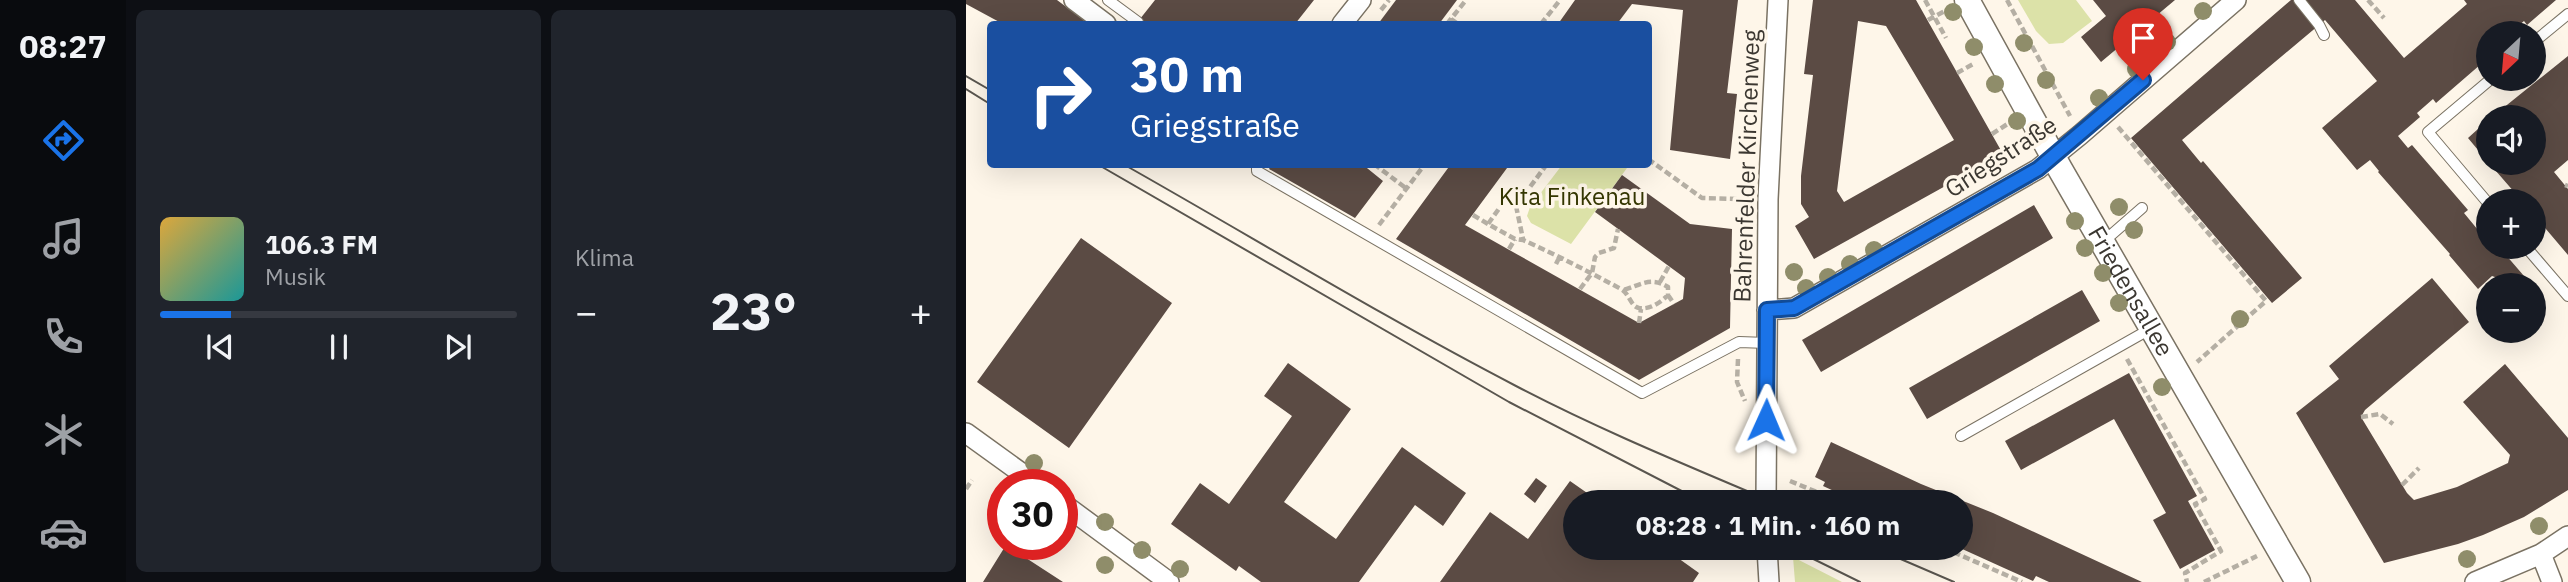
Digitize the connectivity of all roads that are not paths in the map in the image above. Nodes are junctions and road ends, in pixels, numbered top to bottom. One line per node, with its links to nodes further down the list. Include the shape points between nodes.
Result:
1 (1074, 0): 9 (street)
2 (1108, 0): 10 (lane)
3 (1361, 0): 11 (street)
4 (1778, 0): 22 (street, Bahrenfelder Kirchenweg)
5 (2236, 0): 15 (street, Griegstraße)
6 (2299, 0): 13 (lane)
7 (1956, 5): 15 (street, Friedensallee)
8 (2568, 14): 12 (lane)
9 (1102, 21)
10 (1137, 21)
11 (1344, 21)
12 (2546, 32)
13 (2324, 35)
14 (2477, 91): 17 (lane, via 2428,132)
15 (2053, 157): 19 (street, Friedensallee); 22 (street, Griegstraße, via 1794,308)
16 (1257, 168): 24 (lane, via 1642,393 1739,342)
17 (2476, 189)
18 (2142, 208): 19 (lane)
19 (2102, 242): 23 (street, Friedensallee)
20 (2536, 259): 21 (lane)
21 (2568, 296)
22 (1767, 310): 24 (street, Bahrenfelder Kirchenweg)
23 (2152, 327): 26 (lane); 35 (street, Friedensallee)
24 (1767, 343): 28 (street, Bahrenfelder Kirchenweg)
25 (966, 433): 27 (street)
26 (1961, 436)
27 (1016, 469)
28 (1766, 490)
29 (1078, 515): 33 (street)
30 (2568, 536): 31 (street)
31 (2541, 554): 36 (street); 37 (street)
32 (1768, 560): 34 (street)
33 (1170, 582)
34 (1769, 582)
35 (2298, 582)
36 (2475, 582)
37 (2552, 582)

